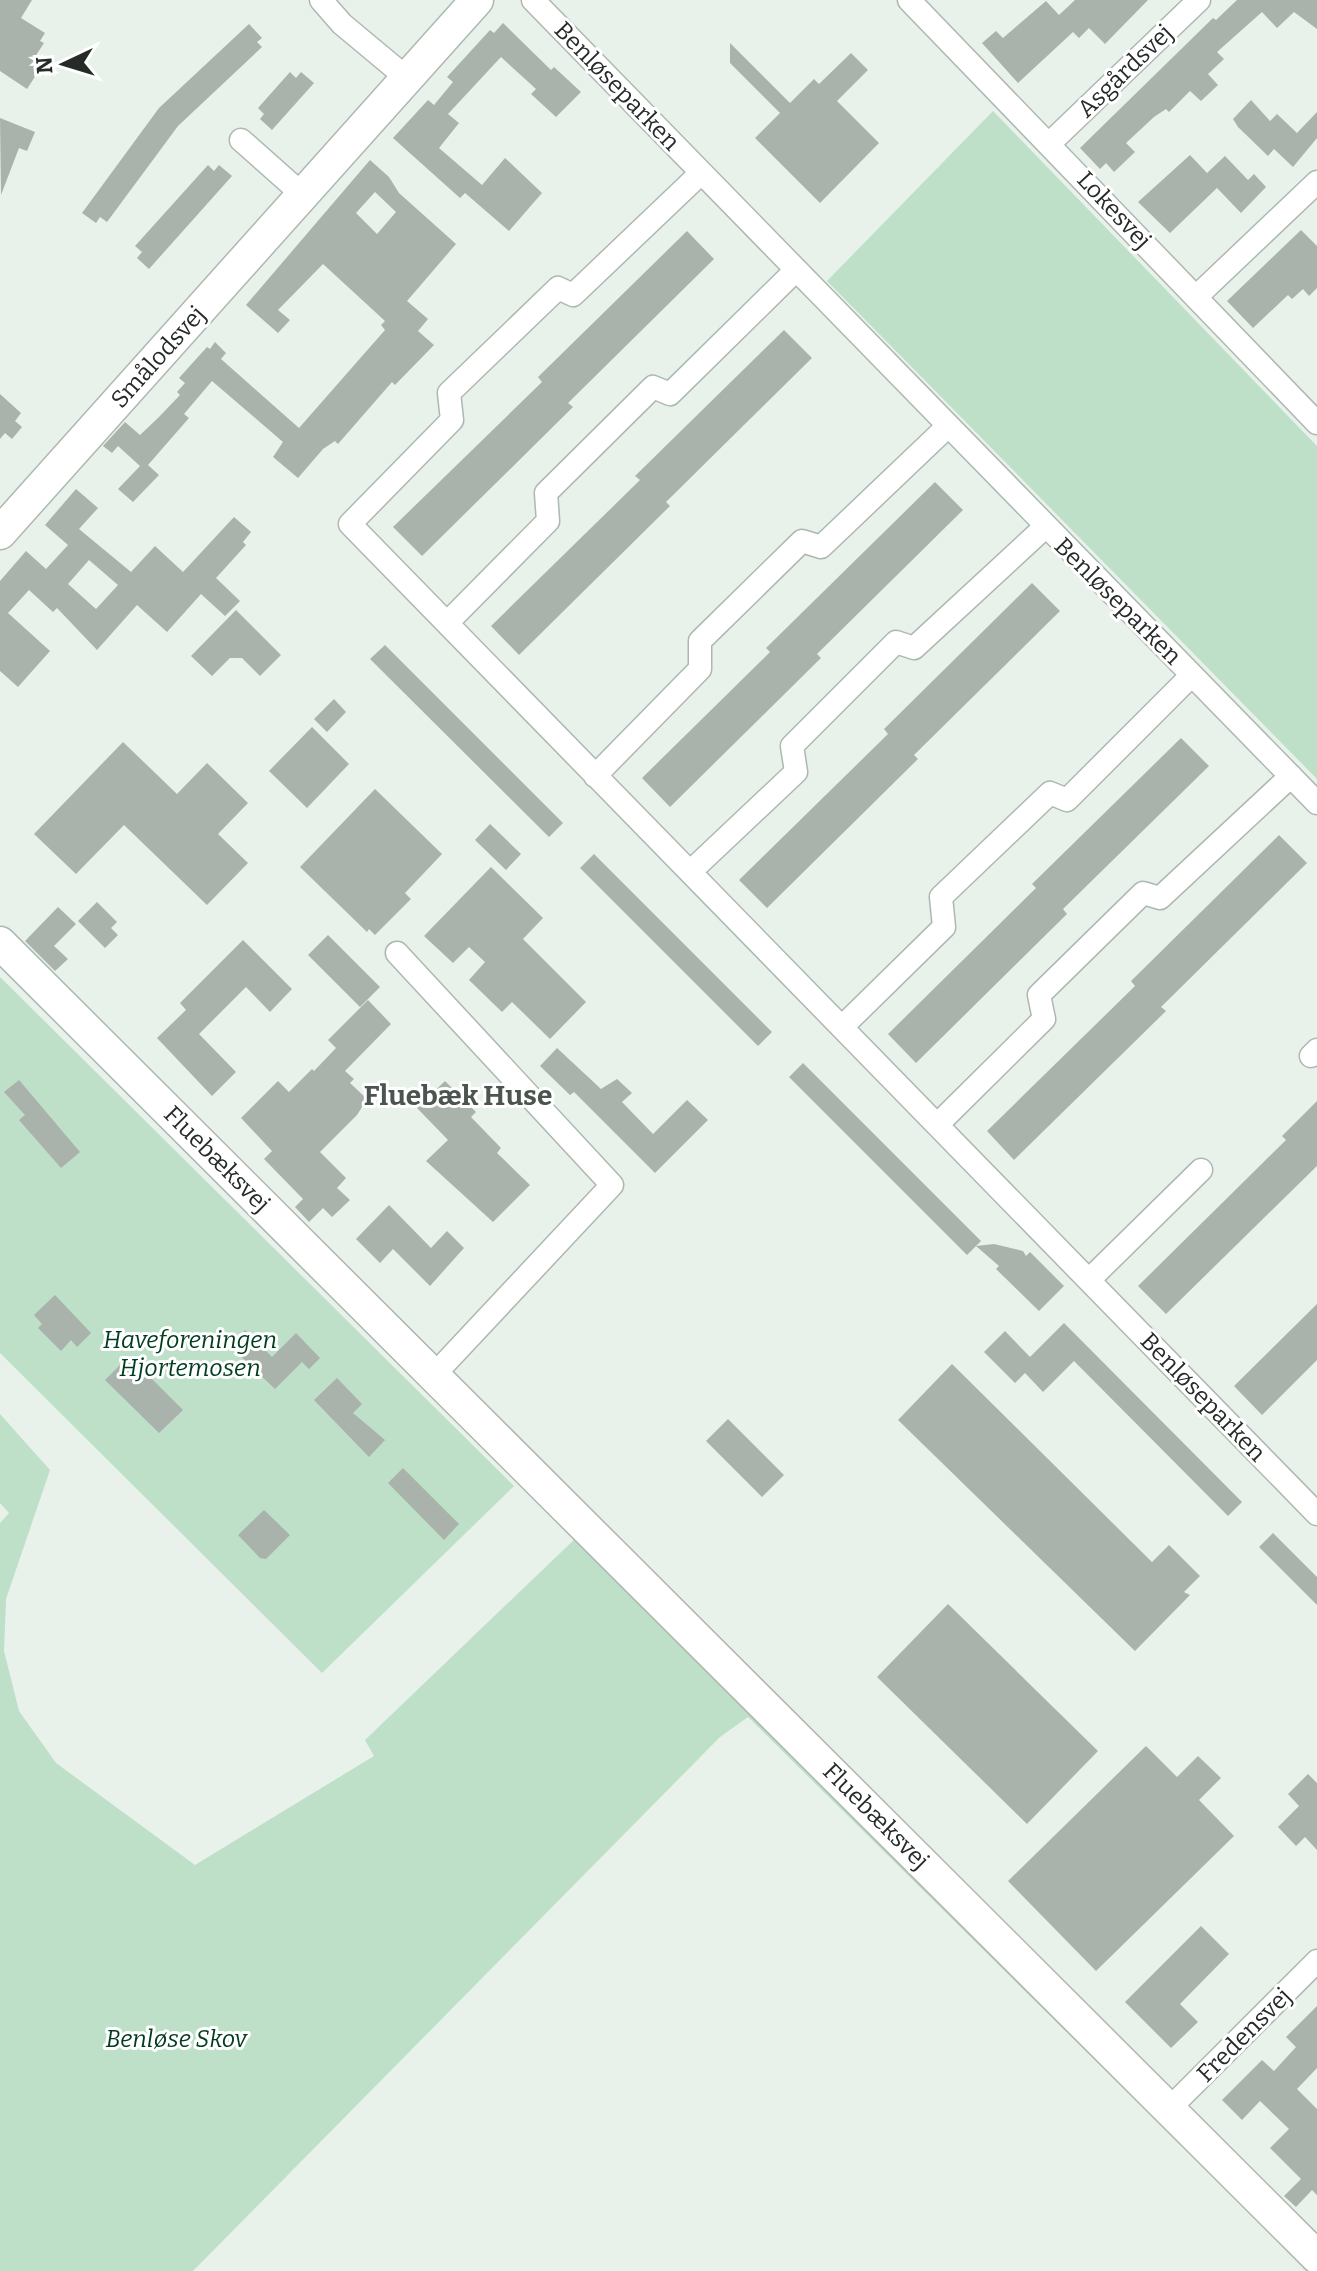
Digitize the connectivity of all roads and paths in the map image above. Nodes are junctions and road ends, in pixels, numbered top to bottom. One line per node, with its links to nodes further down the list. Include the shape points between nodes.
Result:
1 (321, 0): 6 (street)
2 (477, 0): 6 (street, Smålodsvej)
3 (533, 0): 9 (street, Benløseparken)
4 (909, 0): 8 (street, Lokesvej)
5 (1199, 0): 8 (street, Asgårdsvej)
6 (408, 79): 11 (street, Smålodsvej)
7 (241, 140): 11 (street)
8 (1050, 143): 13 (street, Lokesvej)
9 (701, 173): 12 (street, Benløseparken); 18 (street, Benløseparken, via 573,295 558,288 449,393 452,420 350,524)
10 (1317, 182): 13 (street)
11 (303, 195): 16 (street, Smålodsvej)
12 (796, 270): 15 (street, Benløseparken); 18 (street, via 670,394 653,387 546,493 548,521)
13 (1196, 297): 14 (street, Lokesvej)
14 (1317, 423)
15 (948, 426): 17 (street, Benløseparken); 20 (street, via 821,547 802,541 700,641 700,669)
16 (5, 519)
17 (1045, 527): 19 (street, Benløseparken); 23 (street, Benløseparken, via 914,648 896,642 792,746 796,772)
18 (447, 623): 20 (street, Benløseparken)
19 (1192, 675): 21 (street, Benløseparken); 26 (street, Benløseparken, via 1067,800 1050,793 941,897 944,927)
20 (595, 776): 23 (street, Benløseparken)
21 (1291, 776): 22 (street, Benløseparken); 27 (street, via 1160,898 1143,893 1039,995 1044,1019)
22 (1317, 803)
23 (690, 872): 26 (street, Benløseparken)
24 (0, 943): 30 (street, Fluebæksvej)
25 (397, 953): 30 (street, via 612,1185)
26 (842, 1027): 27 (street, Benløseparken)
27 (937, 1125): 29 (street, Benløseparken)
28 (1201, 1170): 29 (street)
29 (1089, 1280): 31 (street, Benløseparken)
30 (434, 1375): 33 (street, Fluebæksvej)
31 (1317, 1514)
32 (1317, 1961): 33 (street, Fredensvej)
33 (1170, 2108): 34 (street, Fluebæksvej)
34 (1317, 2257)

